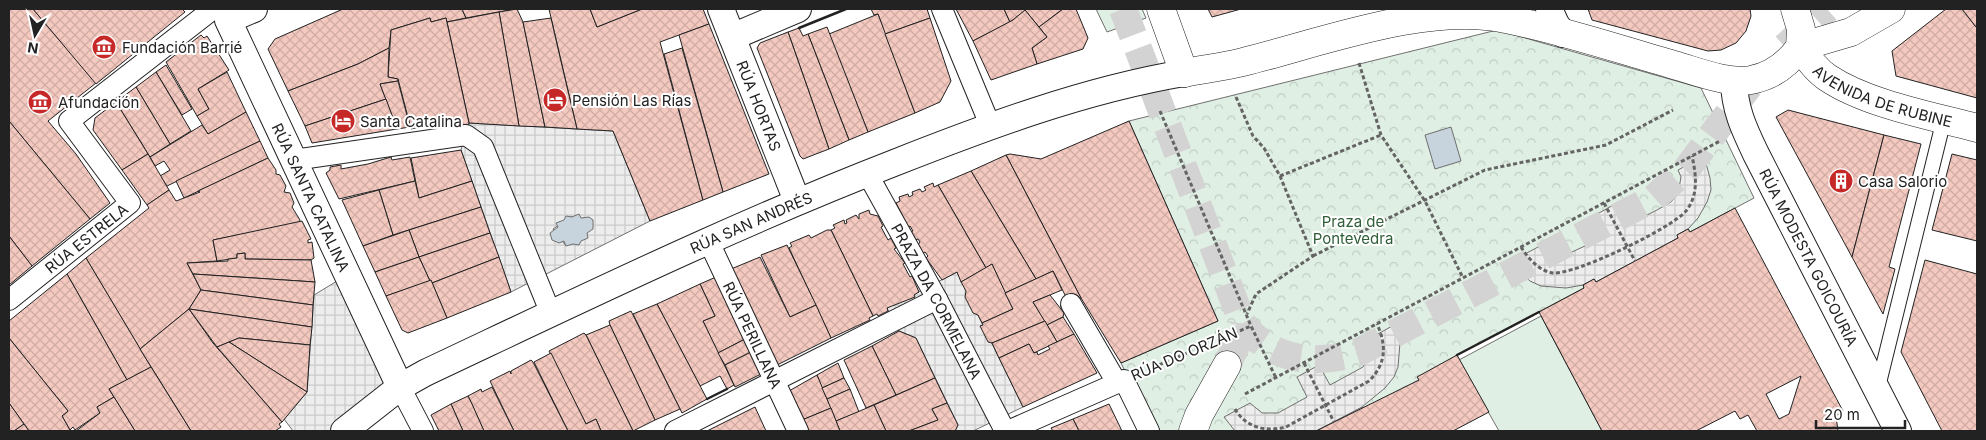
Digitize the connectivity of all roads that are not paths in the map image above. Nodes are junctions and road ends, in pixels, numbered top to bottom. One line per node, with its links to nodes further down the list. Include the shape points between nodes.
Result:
1 (254, 9): 10 (street)
2 (721, 9): 13 (street, RÚA HORTAS)
3 (798, 9): 13 (street)
4 (942, 9): 18 (street)
5 (1161, 9): 15 (street)
6 (1419, 9): 11 (street)
7 (1550, 9): 12 (street)
8 (1795, 9): 14 (street, via 1801,29)
9 (1891, 9): 14 (street, via 1851,32)
10 (221, 13): 20 (street, RÚA SANTA CATALINA); 25 (street, RÚA ESTRELA, via 69,121 130,203)
11 (1353, 33): 12 (street, via 1438,16 1471,14 1508,19); 15 (street, via 1240,63)
12 (1563, 34): 16 (street)
13 (732, 37): 22 (street, RÚA HORTAS)
14 (1800, 47): 16 (street, via 1786,64 1773,72 1749,80); 17 (street, AVENIDA DE RUBINE, via 1814,66 1849,90)
15 (1184, 72): 18 (street, RÚA SAN ANDRÉS, via 1139,80)
16 (1734, 80): 32 (street, RÚA MODESTA GOICOURÍA, via 1738,113 1756,154)
17 (1944, 119): 19 (street, AVENIDA DE RUBINE); 32 (lane)
18 (990, 125): 21 (street, RÚA SAN ANDRÉS)
19 (1977, 128)
20 (294, 160): 27 (street, via 466,135 483,147); 31 (street, RÚA SANTA CATALINA)
21 (867, 173): 22 (street, RÚA SAN ANDRÉS); 24 (street, PRAZA DA CORMELANA)
22 (797, 201): 23 (street, RÚA SAN ANDRÉS)
23 (708, 240): 27 (street, RÚA SAN ANDRÉS); 29 (street, RÚA PERILLANA)
24 (937, 299): 29 (street); 37 (street, PRAZA DA CORMELANA)
25 (9, 300)
26 (1071, 304): 30 (street, RÚA DO ORZÁN)
27 (551, 314): 31 (street, RÚA SAN ANDRÉS)
28 (1221, 353): 39 (street)
29 (774, 380): 35 (street); 36 (street, RÚA PERILLANA)
30 (1120, 382): 37 (street, RÚA DO ORZÁN); 38 (street)
31 (400, 387): 33 (street, RÚA SAN ANDRÉS); 34 (street)
32 (1877, 390): 40 (street, RÚA MODESTA GOICOURÍA)
33 (344, 431)
34 (423, 431)
35 (675, 431)
36 (798, 431)
37 (1007, 431)
38 (1149, 431)
39 (1193, 431)
40 (1898, 431)

